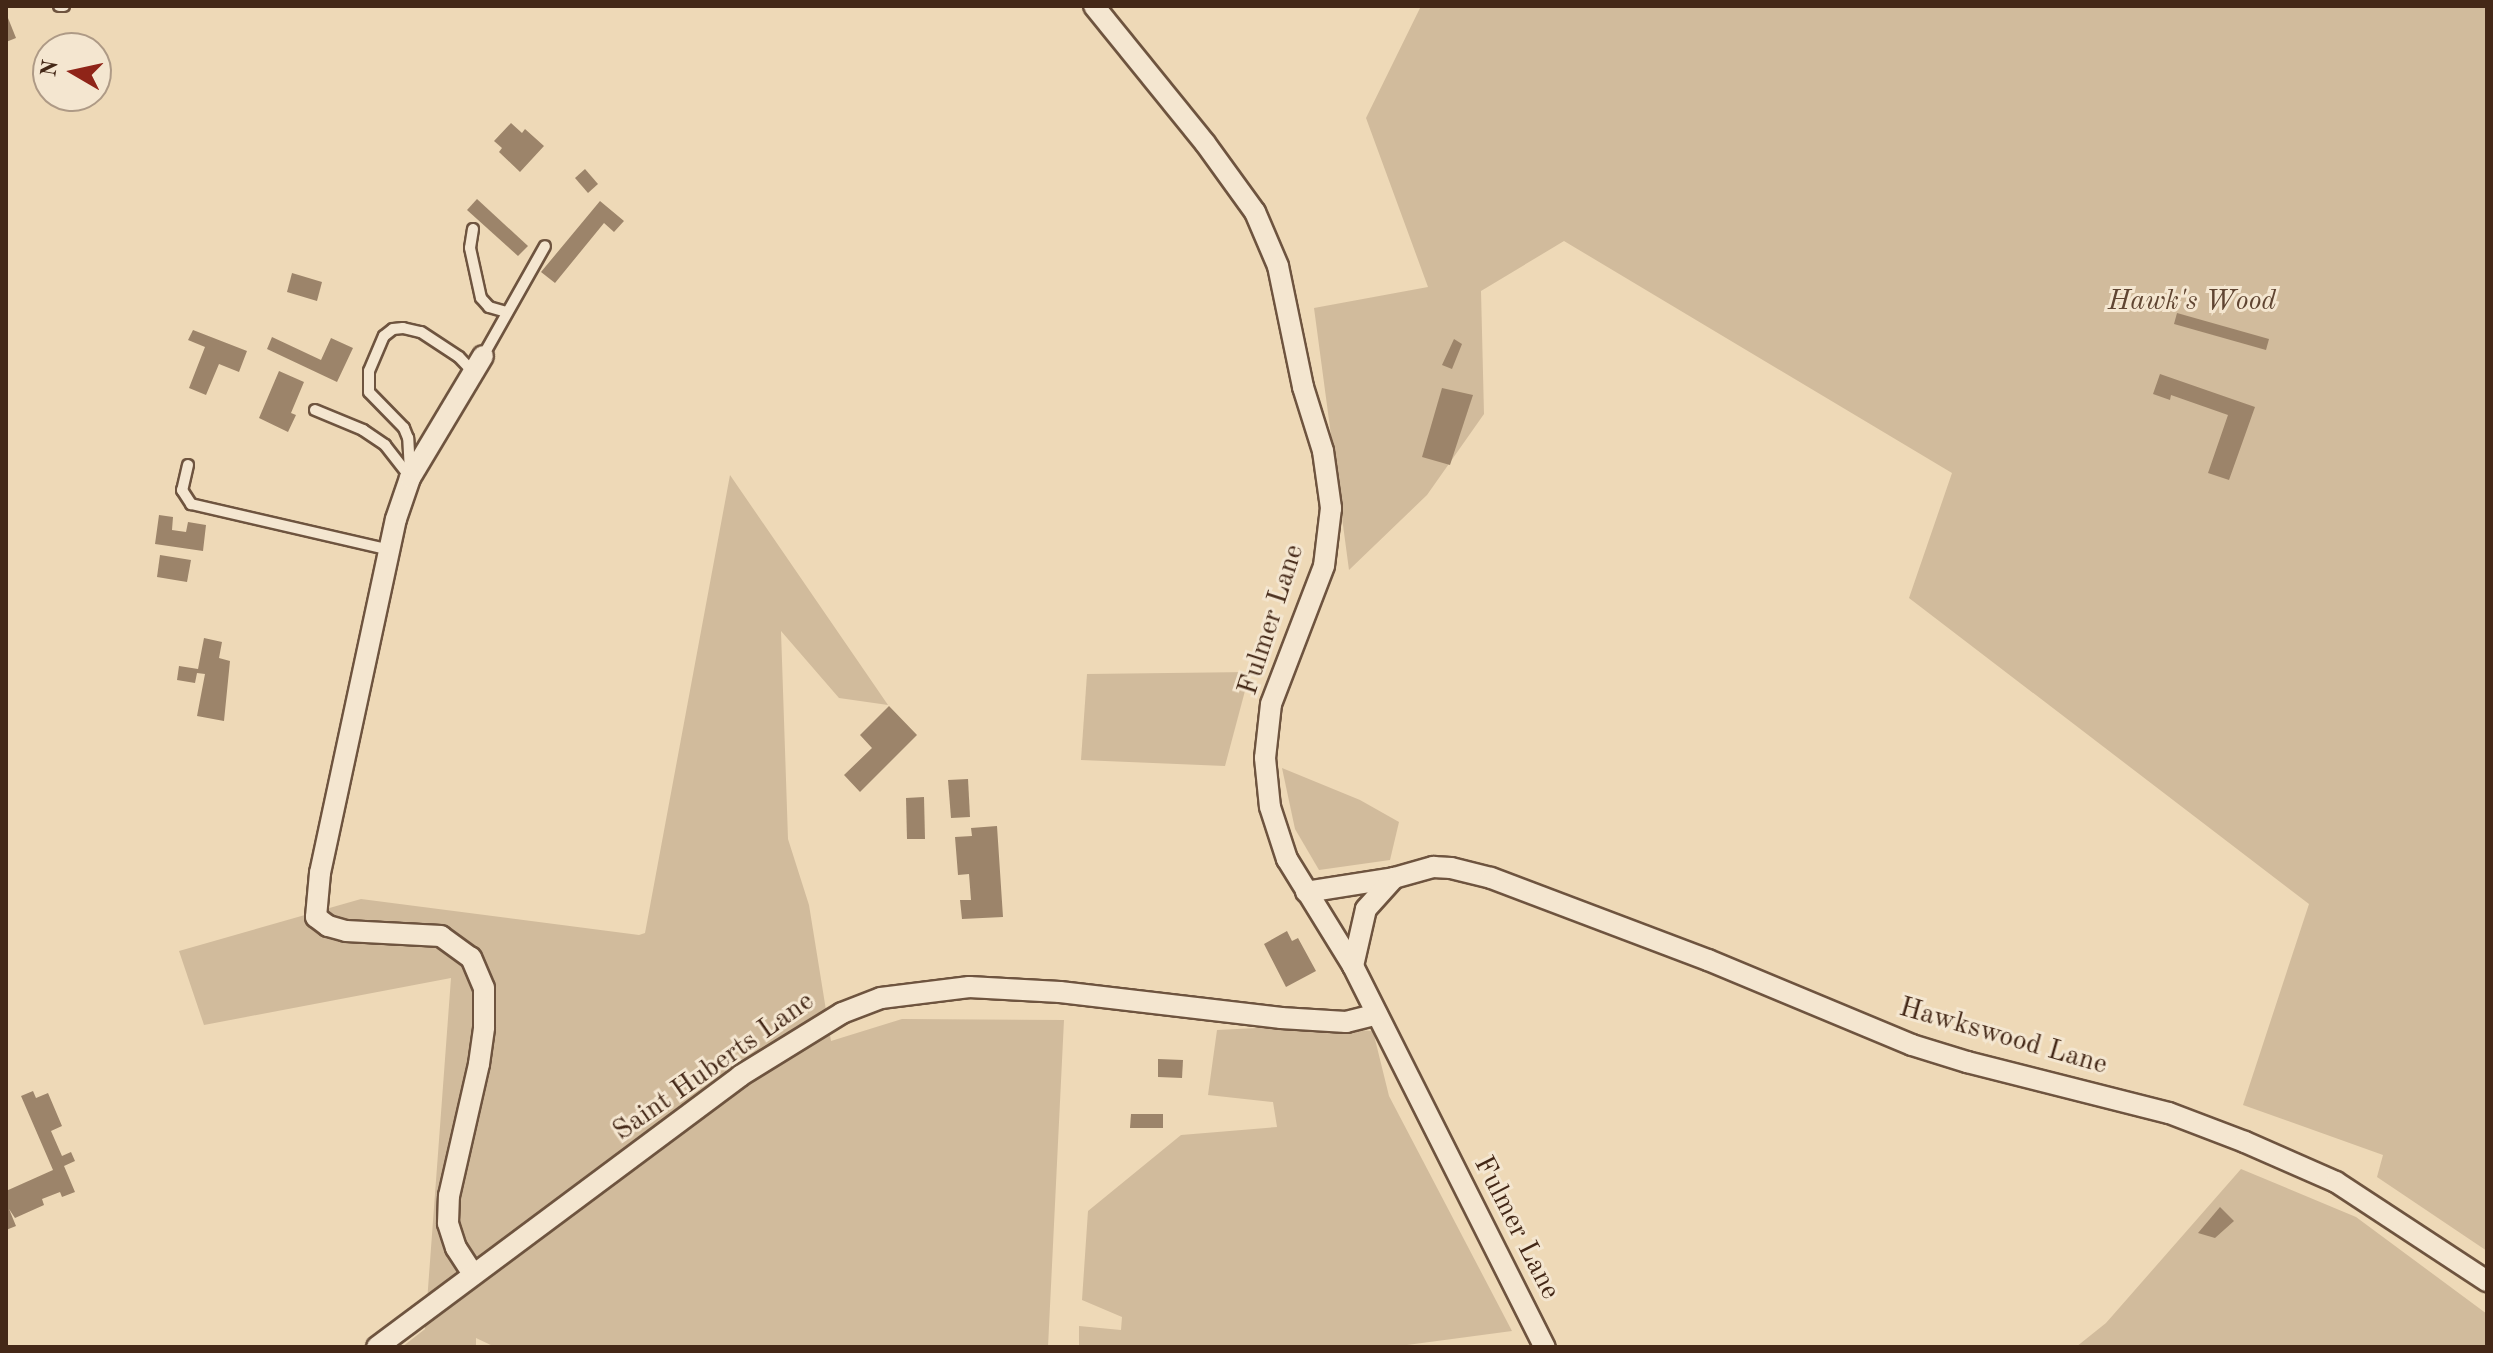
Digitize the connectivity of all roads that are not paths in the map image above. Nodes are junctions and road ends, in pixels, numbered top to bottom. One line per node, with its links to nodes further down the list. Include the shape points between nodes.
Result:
1 (1094, 6): 11 (street, Fulmer Lane, via 1255,212 1278,266 1303,387 1323,451 1331,508 1324,566 1271,704 1265,758 1270,807 1287,859)
2 (473, 229): 4 (lane, via 470,248 481,298 489,307)
3 (545, 246): 4 (lane)
4 (507, 312): 5 (lane)
5 (478, 364): 8 (street); 8 (lane, via 421,332 393,329 384,336 369,371 369,392 404,428)
6 (315, 410): 8 (lane, via 385,445)
7 (188, 465): 9 (lane, via 182,490 191,504)
8 (410, 478): 9 (street)
9 (390, 550): 14 (street, via 320,873 316,917 346,931 441,936 471,958 484,988 484,1027 448,1223)
10 (1394, 878): 11 (street, Hawkswood Lane); 12 (street, via 1366,909); 15 (street, Hawkswood Lane, via 1442,867 1491,878 1912,1045 2169,1113 2336,1182)
11 (1306, 892): 12 (street, Fulmer Lane)
12 (1353, 966): 13 (street, Fulmer Lane)
13 (1377, 1014): 14 (street, Saint Huberts Lane, via 1346,1022 1281,1018 1060,992 969,987 881,998 842,1013 740,1076); 17 (street, Fulmer Lane)
14 (473, 1274): 16 (street, Saint Huberts Lane)
15 (2487, 1281)
16 (377, 1347)
17 (1545, 1347)

